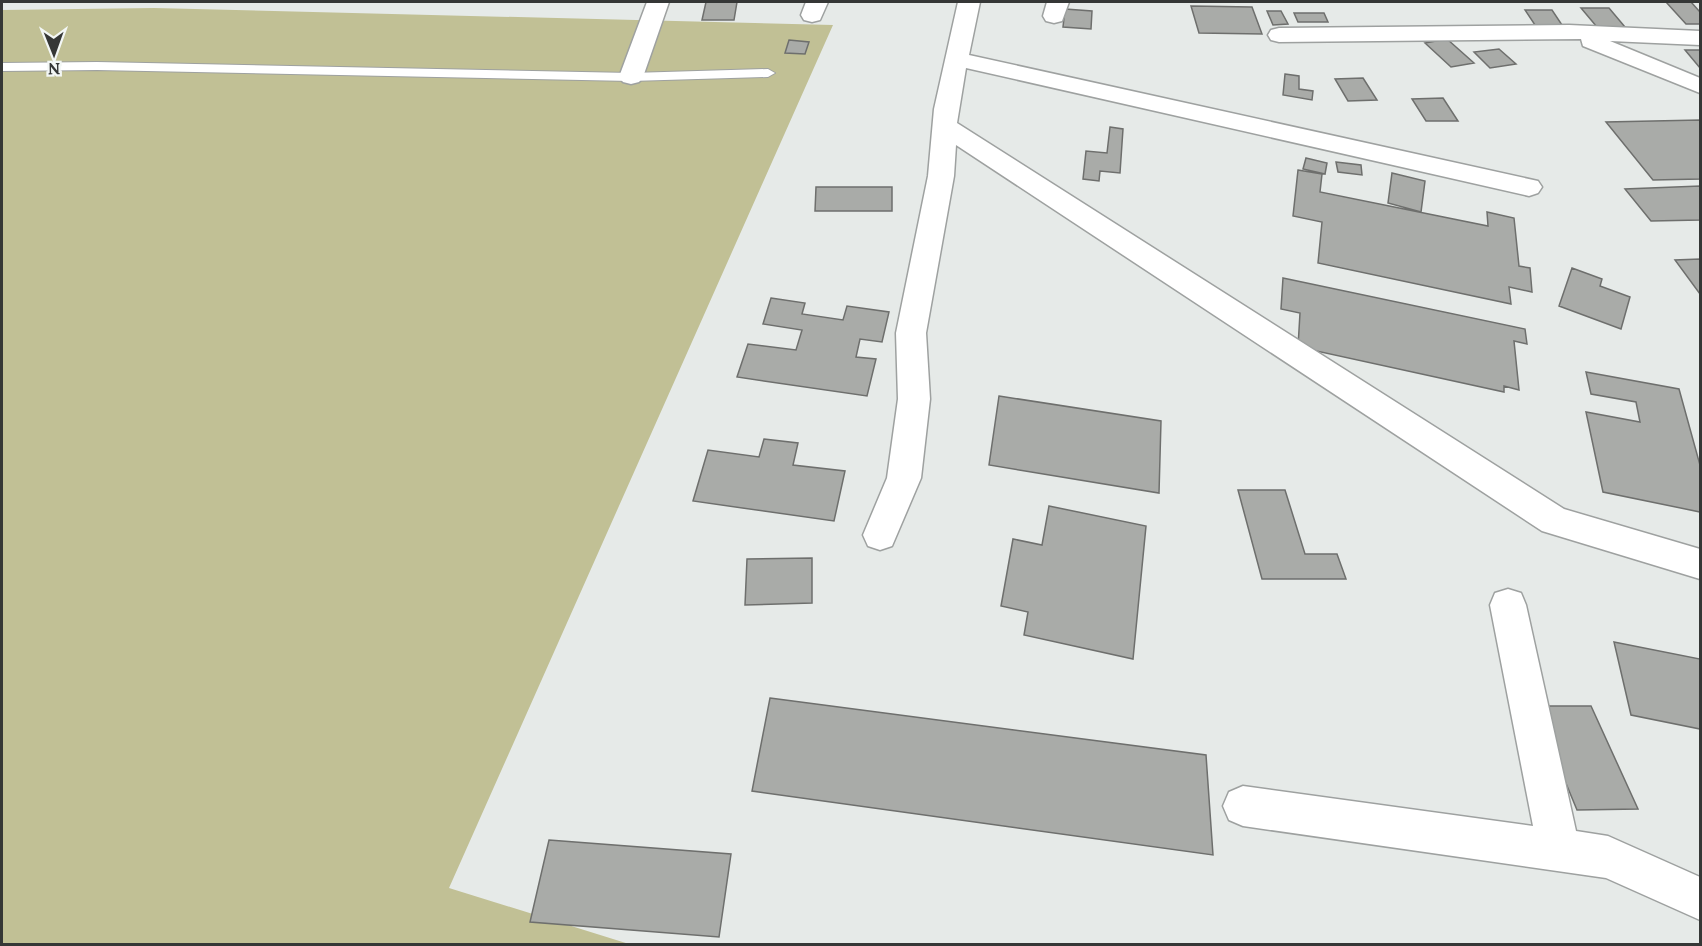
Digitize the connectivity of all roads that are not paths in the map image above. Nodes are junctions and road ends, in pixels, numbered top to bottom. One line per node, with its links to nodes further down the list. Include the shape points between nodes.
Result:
1 (658, 2): 9 (street)
2 (969, 2): 6 (street)
3 (1569, 32): 4 (street); 5 (street); 10 (street)
4 (1280, 35)
5 (1701, 38)
6 (957, 59): 11 (street); 12 (street)
7 (2, 67): 9 (lane)
8 (768, 73): 9 (lane)
9 (631, 77)
10 (1701, 86)
11 (945, 126): 13 (street, via 941,176 911,333 914,399 904,478); 14 (street, via 1554,521)
12 (1529, 187)
13 (880, 535)
14 (1701, 564)
15 (1508, 605): 17 (street)
16 (1243, 806): 17 (street)
17 (1559, 851): 18 (street, via 1608,857)
18 (1701, 898)

